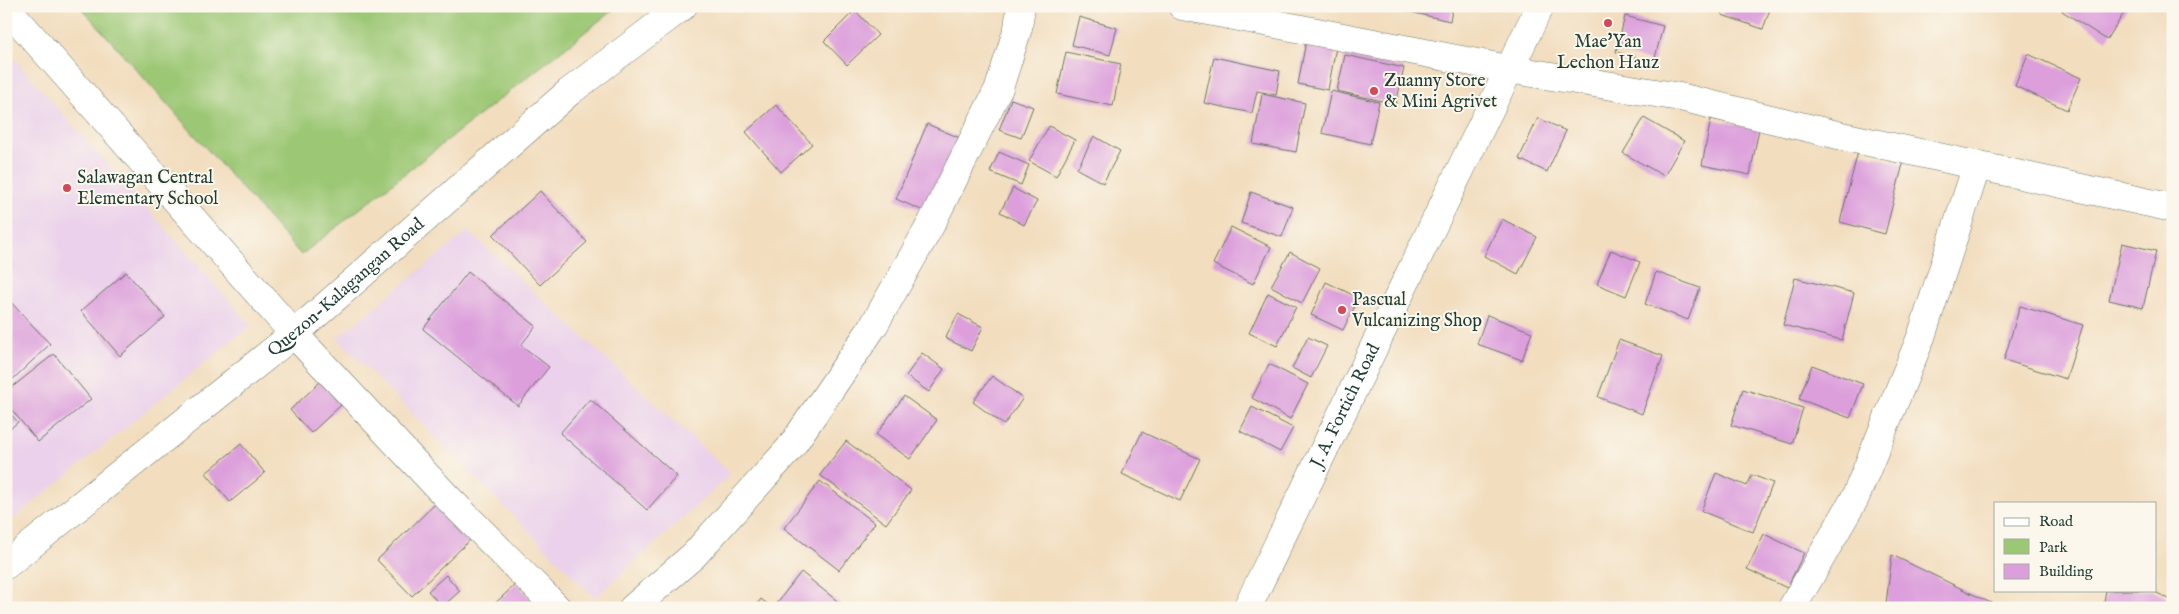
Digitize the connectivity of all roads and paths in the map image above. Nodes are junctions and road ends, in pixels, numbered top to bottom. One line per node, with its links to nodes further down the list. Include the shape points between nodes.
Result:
1 (683, 6): 9 (main road, Quezon-Kalagangan Road, via 569,92)
2 (1021, 6): 12 (main road, via 1018,28 999,88 930,226 874,325 791,447 694,555)
3 (1182, 6): 6 (main road)
4 (1540, 6): 6 (main road, J. A. Fortich Road)
5 (6, 7): 9 (main road)
6 (1508, 69): 7 (main road, via 1680,97); 13 (main road, J. A. Fortich Road)
7 (1976, 165): 8 (main road); 14 (main road, via 1921,337 1855,498)
8 (2173, 208)
9 (294, 334): 10 (main road, Quezon-Kalagangan Road); 11 (main road, via 446,496)
10 (6, 565)
11 (558, 608)
12 (633, 608)
13 (1247, 608)
14 (1792, 608)

